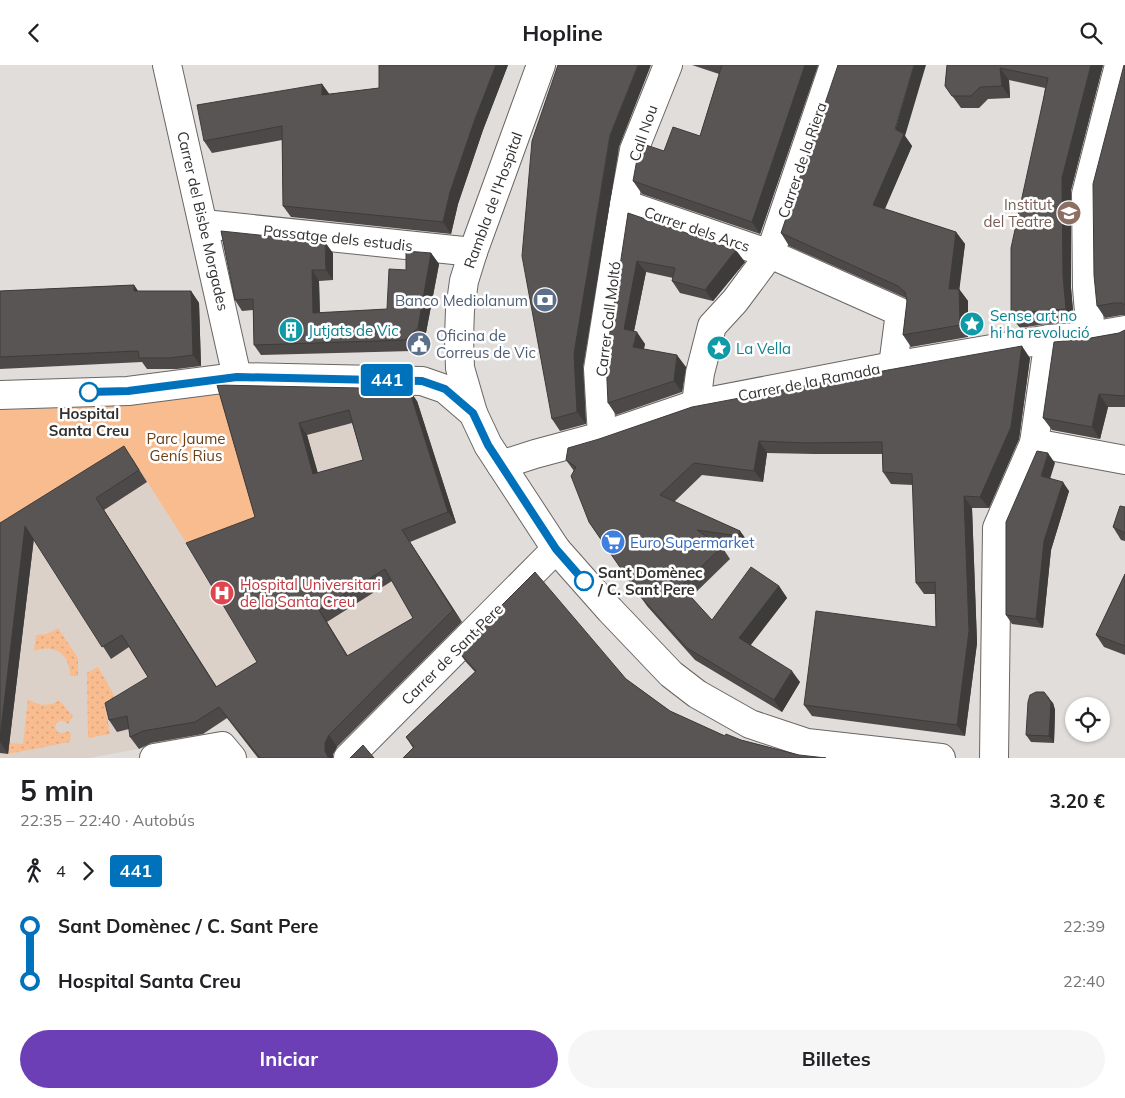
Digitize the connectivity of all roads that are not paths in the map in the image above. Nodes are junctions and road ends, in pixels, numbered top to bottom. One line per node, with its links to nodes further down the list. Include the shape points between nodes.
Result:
1 (168, 65): 7 (street, Carrer del Bisbe Morgades)
2 (541, 65): 8 (street, Rambla de l'Hospital)
3 (668, 65): 6 (street, Call Nou, via 634,150)
4 (834, 65): 9 (street, Carrer de la Riera)
5 (1120, 65): 11 (street, via 1086,194 1087,288)
6 (624, 204): 9 (street, Carrer dels Arcs); 20 (street, Carrer Call Moltó, via 598,369)
7 (204, 224): 8 (street, Passatge dels estudis); 15 (street, Carrer del Bisbe Morgades)
8 (473, 252): 12 (street, Rambla de l'Hospital, via 464,281)
9 (770, 254): 14 (street, Carrer dels Arcs, via 900,312); 18 (street, Carrer de la Riera, via 712,326)
10 (1125, 330): 11 (street, Carrer de la Ramada)
11 (1092, 336): 13 (street, Carrer de la Ramada)
12 (459, 338): 16 (street, via 441,364); 19 (street, Rambla de l'Hospital, via 460,368)
13 (1049, 339): 14 (street, Carrer de la Ramada); 21 (street)
14 (893, 366): 18 (street, Carrer de la Ramada)
15 (237, 377): 16 (street, Rambla de l'Hospital); 17 (street, Rambla de l'Hospital, via 128,391)
16 (422, 381): 19 (street, Rambla de l'Hospital, via 445,389)
17 (0, 395)
18 (696, 404): 20 (street, Carrer de la Ramada)
19 (473, 413): 23 (street, Rambla de l'Hospital)
20 (602, 436): 23 (street, Carrer de la Ramada)
21 (1034, 443): 22 (street); 29 (street, via 997,528)
22 (1125, 460)
23 (501, 465): 24 (street, Rambla de l'Hospital)
24 (556, 549): 25 (street, Carrer de Sant Pere); 28 (street, Rambla de l'Hospital, via 671,674 698,695 750,724 807,743)
25 (363, 753)
26 (154, 758): 27 (street, via 222,746)
27 (232, 758)
28 (941, 758)
29 (994, 758)

